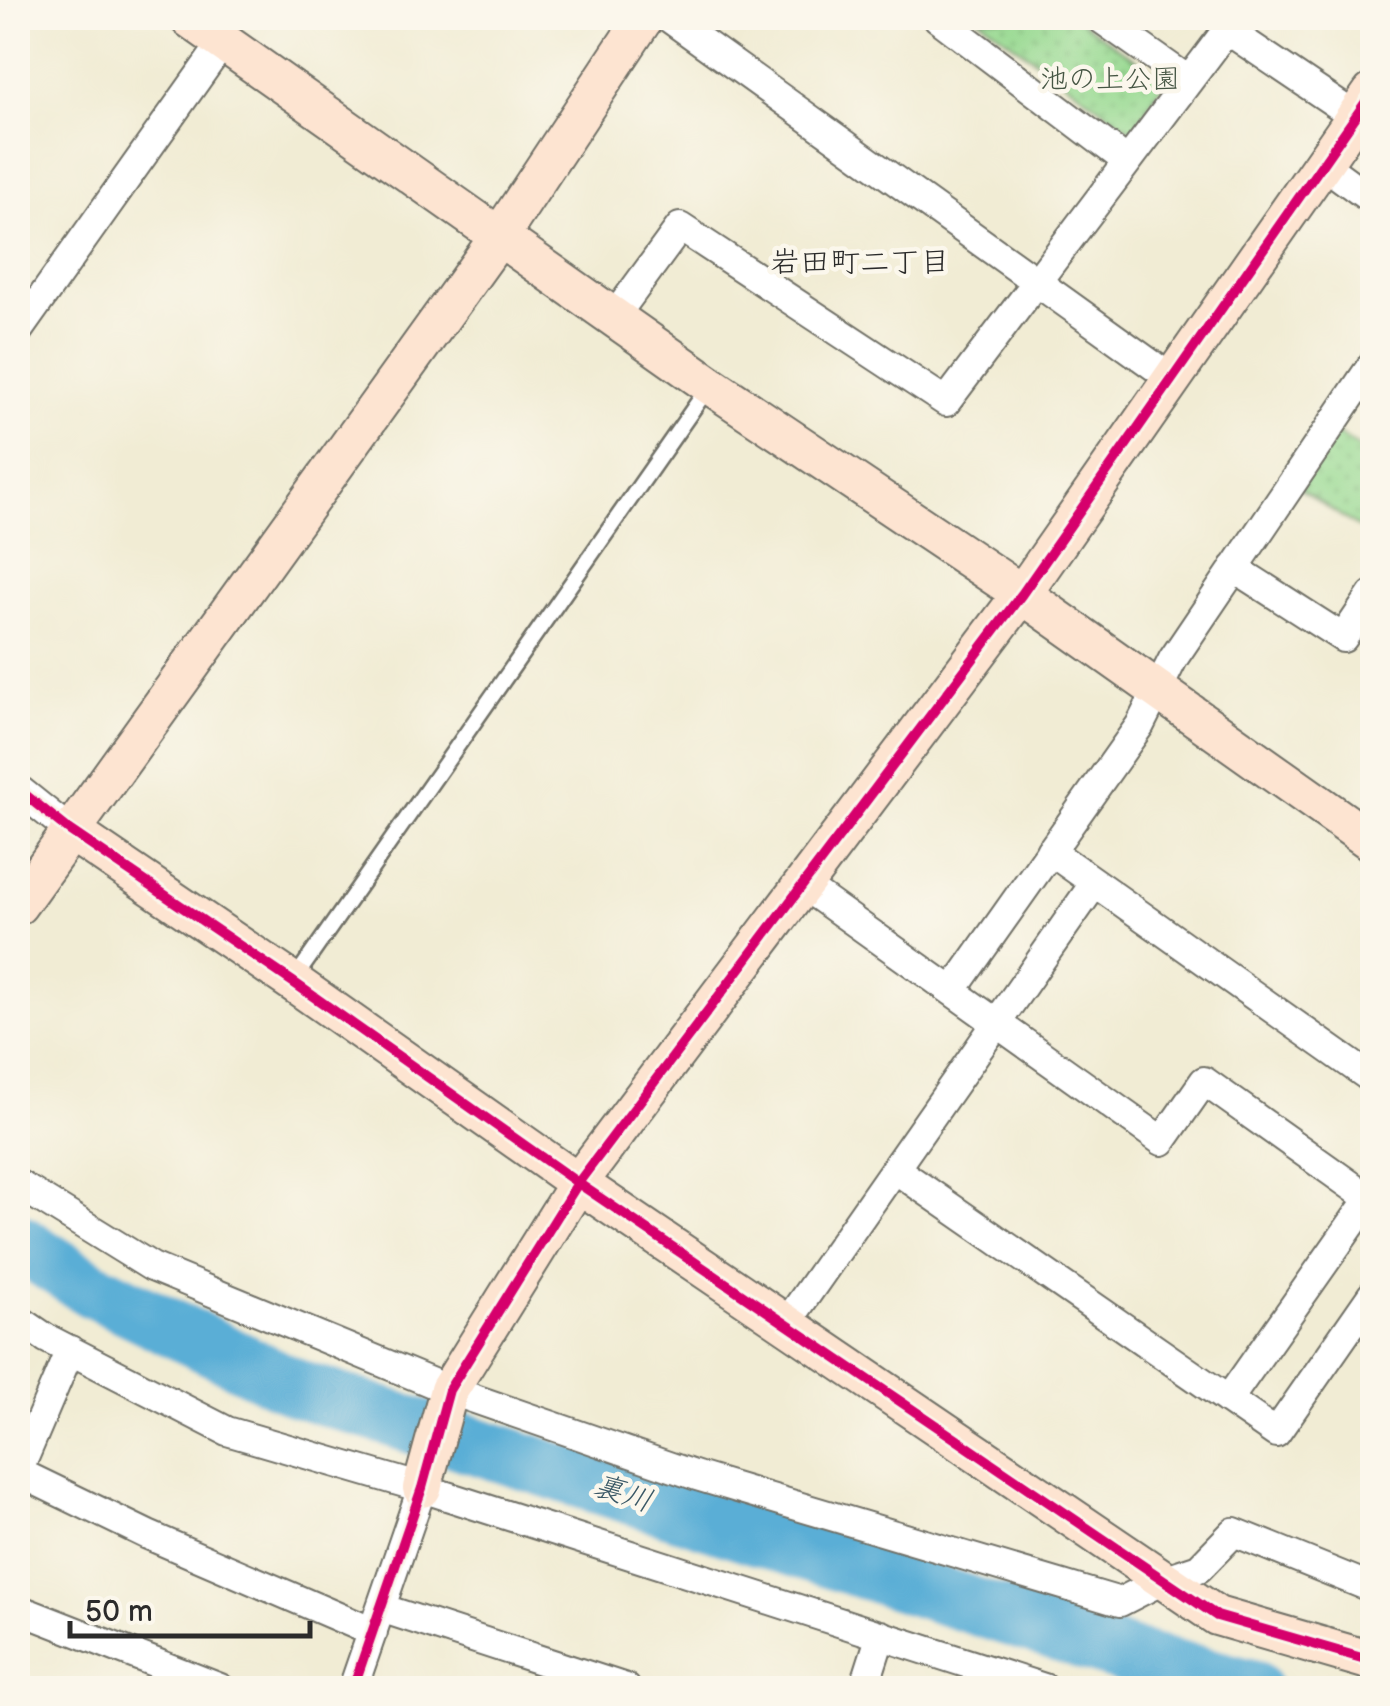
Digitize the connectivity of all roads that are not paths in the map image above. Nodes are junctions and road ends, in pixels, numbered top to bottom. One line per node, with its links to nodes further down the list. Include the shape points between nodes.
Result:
1 (189, 18): 6 (street)
2 (644, 18): 12 (street)
3 (669, 18): 13 (street)
4 (938, 18): 9 (street)
5 (1100, 18): 7 (street)
6 (224, 41): 12 (street); 15 (street)
7 (1188, 80): 8 (street, via 1227,30); 9 (street)
8 (1364, 105): 10 (street)
9 (1128, 160): 13 (street)
10 (1323, 164): 11 (street); 17 (street)
11 (1372, 200)
12 (499, 236): 14 (street); 24 (street)
13 (1037, 279): 14 (street, via 946,402 680,228); 17 (street)
14 (614, 317): 18 (street)
15 (18, 331)
16 (1372, 367): 19 (street)
17 (1172, 379): 20 (street)
18 (710, 384): 20 (street); 30 (lane)
19 (1234, 568): 21 (street, via 1343,638); 22 (street)
20 (1022, 594): 22 (street); 28 (street)
21 (1369, 607)
22 (1158, 689): 25 (street); 26 (street)
23 (18, 789): 24 (street)
24 (69, 830): 29 (street); 30 (street)
25 (1372, 842)
26 (1050, 852): 27 (street); 31 (street)
27 (1094, 884): 32 (street); 33 (street)
28 (803, 885): 31 (street); 36 (street)
29 (18, 905)
30 (292, 982): 36 (street)
31 (952, 991): 32 (street)
32 (997, 1023): 34 (street); 37 (street, via 1162,1140 1204,1081)
33 (1372, 1079)
34 (894, 1169): 40 (street); 43 (street)
35 (18, 1184): 42 (street, via 152,1267)
36 (578, 1184): 40 (street); 42 (street)
37 (1371, 1197): 43 (street)
38 (1372, 1296): 43 (street, via 1276,1433)
39 (18, 1319): 41 (street)
40 (786, 1324): 46 (street)
41 (70, 1350): 44 (street); 45 (street, via 227,1431)
42 (447, 1396): 45 (street); 46 (street, via 1120,1602)
43 (1228, 1400)
44 (18, 1472): 49 (street, via 148,1535)
45 (425, 1476): 49 (street); 50 (street)
46 (1163, 1580): 47 (street, via 1199,1568 1234,1532); 51 (street, via 1217,1616)
47 (1372, 1588)
48 (18, 1609): 52 (street)
49 (377, 1620): 53 (street); 54 (street)
50 (881, 1634): 55 (street); 56 (street)
51 (1372, 1661)
52 (220, 1688)
53 (353, 1688)
54 (626, 1688)
55 (864, 1688)
56 (1044, 1688)

